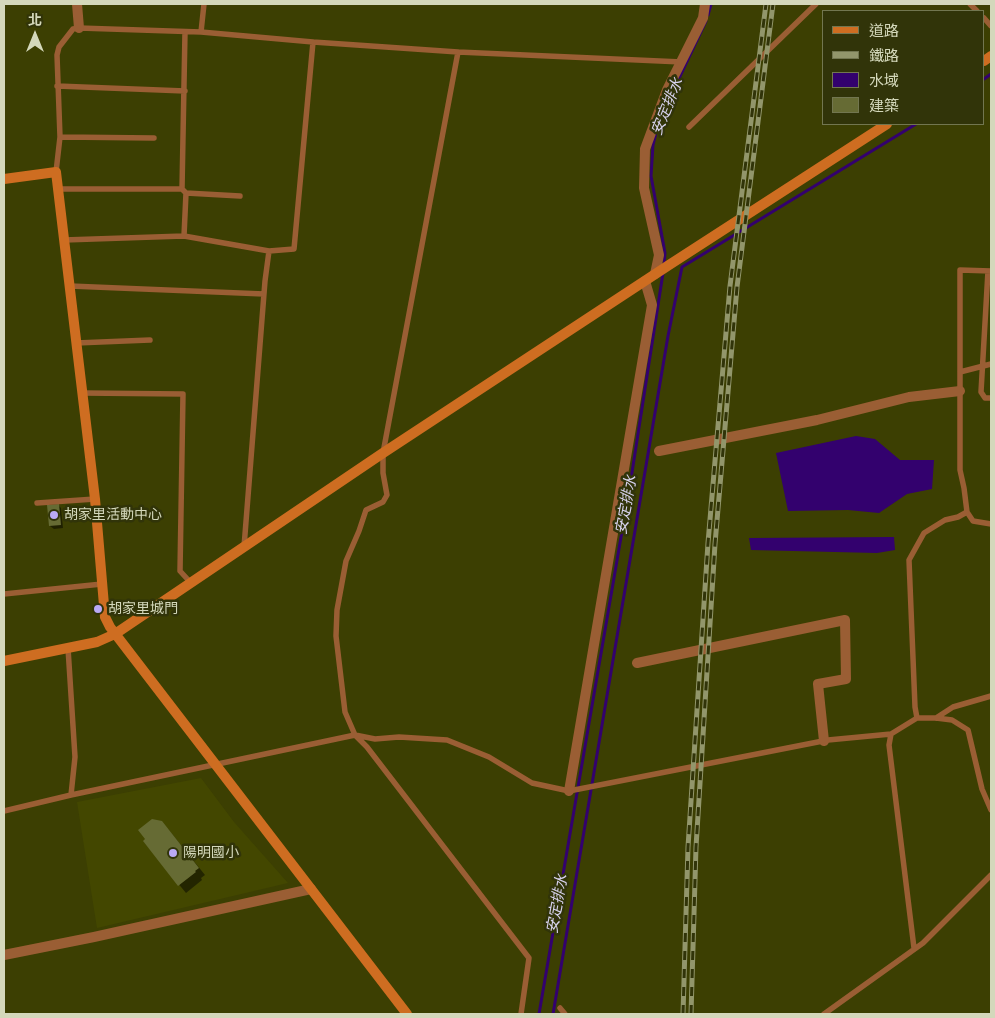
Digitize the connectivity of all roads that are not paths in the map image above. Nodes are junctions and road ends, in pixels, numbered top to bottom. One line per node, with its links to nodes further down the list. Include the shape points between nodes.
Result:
1 (77, 4): 5 (street)
2 (204, 4): 7 (lane)
3 (705, 4): 10 (street, via 703,18)
4 (816, 4): 14 (lane)
5 (79, 28): 6 (lane); 11 (lane, via 73,29 59,47)
6 (185, 32): 7 (lane); 12 (lane)
7 (201, 32): 8 (lane)
8 (314, 42): 9 (lane); 24 (lane, via 294,249)
9 (458, 52): 10 (lane); 39 (lane)
10 (682, 62): 26 (street, via 667,90 645,149 644,188 659,255)
11 (57, 86): 12 (lane); 15 (lane)
12 (185, 91): 20 (lane)
13 (885, 125): 26 (street)
14 (689, 127)
15 (60, 136): 16 (lane); 17 (lane)
16 (154, 138)
17 (56, 172): 18 (street); 19 (street)
18 (4, 179)
19 (59, 189): 20 (lane); 23 (street)
20 (184, 191): 21 (lane); 22 (lane)
21 (240, 196)
22 (184, 236): 23 (lane); 24 (lane)
23 (64, 240): 28 (street)
24 (269, 251): 29 (lane)
25 (990, 271): 32 (lane); 34 (lane, via 960,270)
26 (657, 273): 27 (street)
27 (645, 281): 39 (street); 59 (street, via 652,305)
28 (70, 286): 29 (lane); 31 (street)
29 (264, 294): 44 (lane)
30 (150, 340): 31 (lane)
31 (76, 343): 36 (street)
32 (984, 364): 33 (lane); 34 (lane); 37 (lane, via 981,392 985,398)
33 (991, 364)
34 (960, 372): 35 (lane)
35 (960, 391): 38 (street, via 909,397 817,420); 42 (lane, via 960,470)
36 (82, 393): 40 (street); 45 (lane, via 183,394 180,571)
37 (991, 398)
38 (660, 451)
39 (383, 453): 44 (street); 56 (lane, via 387,495 383,502 366,510 346,561 337,610 336,636 345,712)
40 (95, 499): 41 (lane); 46 (street)
41 (37, 503)
42 (967, 512): 43 (lane, via 973,521); 53 (lane, via 924,532 909,560)
43 (991, 524)
44 (244, 547): 45 (street)
45 (191, 583): 48 (street)
46 (102, 584): 47 (lane); 48 (street, via 106,617)
47 (4, 594)
48 (115, 634): 49 (street, via 97,642); 58 (street)
49 (68, 648): 50 (street); 60 (lane, via 74,757)
50 (4, 661)
51 (637, 663): 57 (street, via 845,620 846,679 818,684)
52 (991, 696): 54 (lane, via 953,707)
53 (917, 718): 54 (lane); 55 (lane)
54 (936, 718): 62 (lane, via 952,720 968,730 982,790)
55 (891, 734): 57 (lane); 65 (lane, via 888,745)
56 (355, 735): 58 (lane); 59 (lane, via 375,739 447,740 489,757 532,783); 69 (lane, via 367,746 529,958)
57 (824, 741): 59 (lane)
58 (216, 765): 60 (lane); 64 (street)
59 (575, 789)
60 (71, 795): 61 (lane)
61 (4, 810)
62 (991, 810)
63 (991, 875): 65 (lane, via 923,943)
64 (311, 889): 66 (street); 68 (street)
65 (914, 948): 71 (lane)
66 (4, 955)
67 (560, 1008): 70 (lane)
68 (407, 1014)
69 (521, 1014)
70 (565, 1014)
71 (824, 1014)

